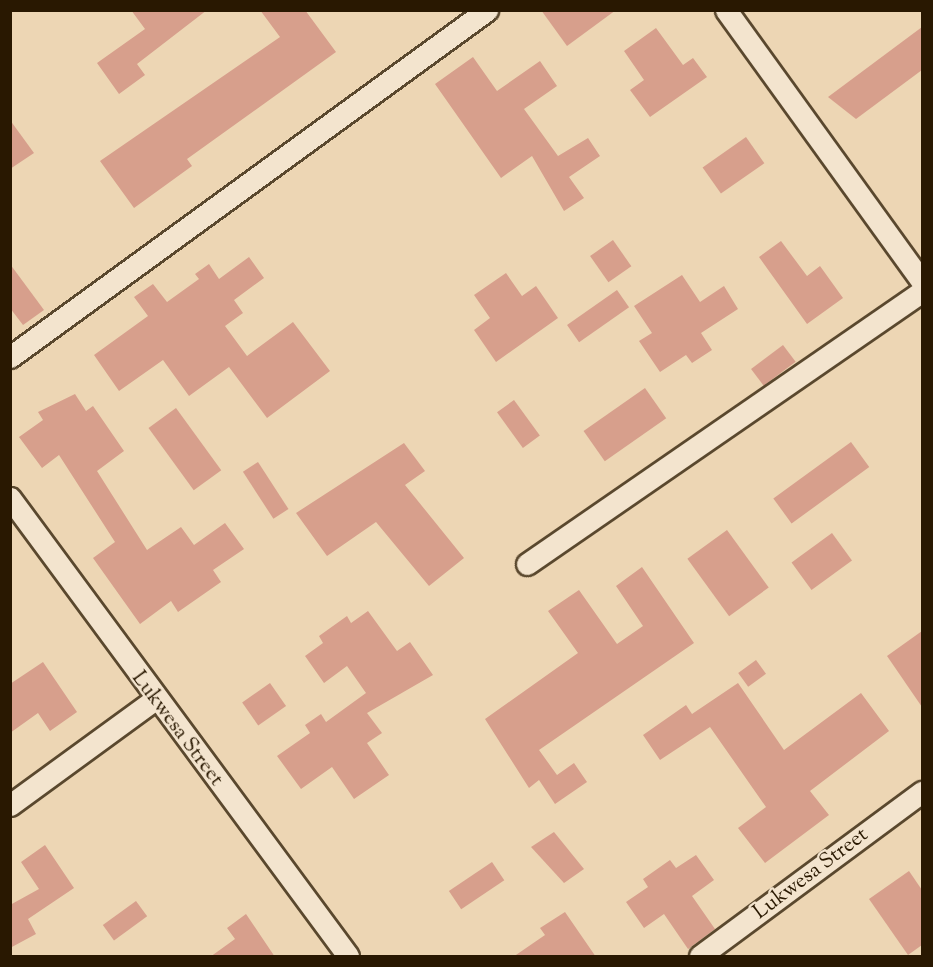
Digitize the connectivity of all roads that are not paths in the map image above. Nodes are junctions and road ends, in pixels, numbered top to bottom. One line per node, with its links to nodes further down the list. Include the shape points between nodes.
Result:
1 (487, 10): 5 (street)
2 (726, 10): 3 (street)
3 (922, 282)
4 (922, 291): 7 (street)
5 (10, 357)
6 (10, 498): 8 (street, Lukwesa Street)
7 (526, 564)
8 (154, 700): 10 (street); 11 (street, Lukwesa Street)
9 (922, 792): 12 (street, Lukwesa Street)
10 (10, 805)
11 (348, 957)
12 (700, 957)

